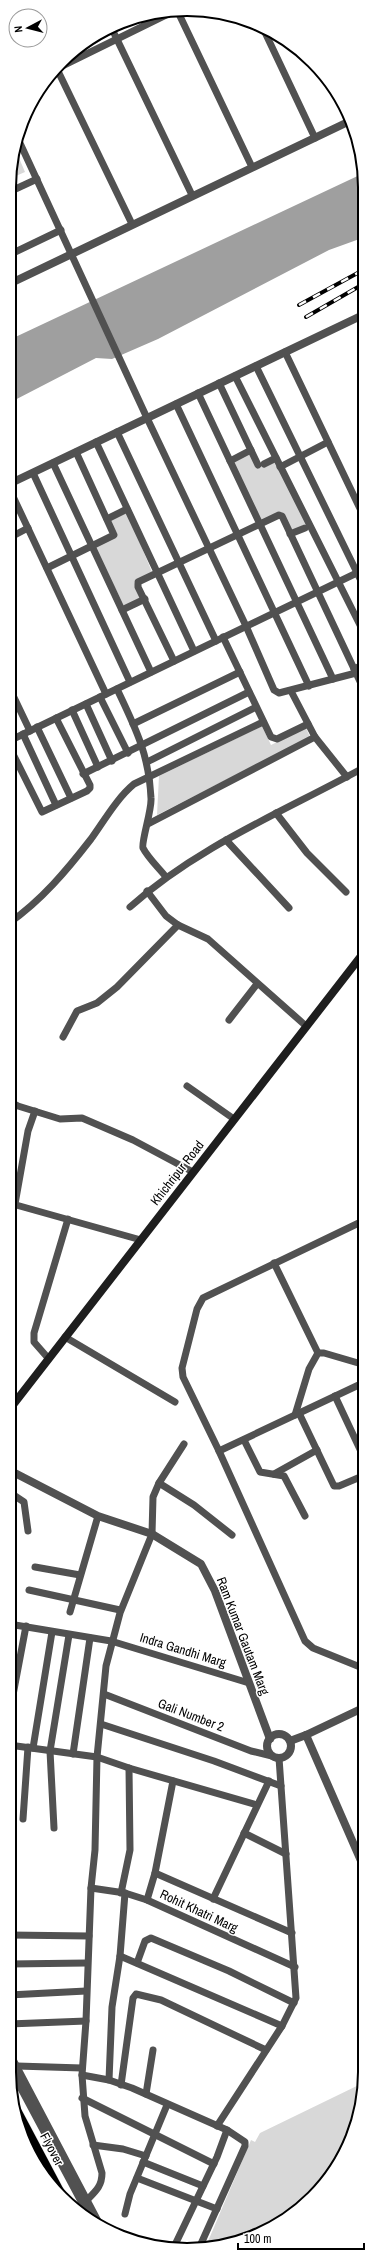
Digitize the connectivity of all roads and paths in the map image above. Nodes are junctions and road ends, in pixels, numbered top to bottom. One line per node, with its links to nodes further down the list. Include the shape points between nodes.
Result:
1 (180, 16): 11 (street)
2 (160, 18): 5 (street)
3 (114, 33): 5 (street)
4 (267, 36): 9 (street)
5 (117, 39): 6 (street); 14 (street)
6 (68, 64)
7 (60, 72): 15 (street)
8 (345, 123): 9 (street)
9 (315, 138): 11 (street)
10 (21, 146): 12 (street)
11 (252, 168): 14 (street)
12 (37, 179): 13 (street); 16 (street)
13 (16, 189)
14 (192, 195): 15 (street)
15 (132, 224): 18 (street)
16 (61, 230): 17 (street); 18 (street)
17 (16, 252)
18 (72, 254): 19 (street); 27 (street)
19 (16, 279)
20 (358, 319): 21 (street)
21 (285, 352): 22 (street); 30 (street)
22 (256, 366): 23 (street); 33 (street)
23 (235, 376): 24 (street); 34 (street)
24 (219, 384): 25 (street); 31 (street)
25 (198, 394): 26 (street); 35 (street)
26 (176, 404): 27 (street); 48 (street)
27 (147, 418): 28 (street); 51 (street)
28 (117, 432): 29 (street); 53 (street)
29 (96, 442): 32 (street); 42 (street)
30 (328, 442): 33 (street); 41 (street)
31 (251, 450): 34 (street, via 261,464); 35 (street)
32 (76, 452): 36 (street); 43 (street)
33 (300, 456): 37 (street); 56 (street)
34 (276, 458): 37 (street)
35 (230, 460): 44 (street)
36 (53, 463): 38 (street); 50 (street)
37 (280, 467): 57 (street)
38 (33, 473): 39 (street); 52 (street)
39 (16, 481)
40 (16, 503): 45 (street)
41 (358, 504)
42 (127, 509): 43 (street); 55 (street)
43 (107, 519): 50 (street, via 114,535)
44 (260, 524): 48 (street); 49 (street, via 281,515); 60 (street)
45 (28, 528): 47 (street); 54 (street)
46 (305, 528): 49 (street)
47 (16, 534)
48 (238, 534): 51 (street); 62 (street)
49 (290, 534): 58 (street)
50 (92, 546): 52 (street); 61 (street)
51 (209, 548): 53 (street); 64 (street)
52 (71, 556): 54 (street); 75 (street)
53 (179, 563): 55 (street); 66 (street)
54 (47, 568): 80 (street)
55 (158, 573): 59 (street, via 138,583); 67 (street)
56 (357, 573): 57 (street)
57 (338, 583): 58 (street); 63 (street)
58 (317, 592): 60 (street); 70 (street)
59 (145, 599): 61 (street); 68 (street)
60 (296, 602): 62 (street); 74 (street)
61 (122, 610): 71 (street)
62 (275, 612): 64 (street); 76 (street)
63 (358, 622)
64 (246, 626): 65 (street); 78 (street, via 274,690 279,693)
65 (223, 637): 66 (street); 72 (street)
66 (216, 641): 67 (street)
67 (194, 651): 68 (street)
68 (174, 661): 71 (street)
69 (358, 669): 70 (street)
70 (355, 671): 73 (street); 74 (street)
71 (151, 672): 75 (street)
72 (240, 672): 79 (street); 87 (street)
73 (358, 677)
74 (333, 679): 76 (street)
75 (130, 682): 77 (street)
76 (309, 686): 78 (street)
77 (117, 689): 80 (street); 87 (street)
78 (291, 690): 88 (street)
79 (249, 692): 83 (street); 93 (street)
80 (103, 695): 82 (street); 94 (street)
81 (16, 704): 90 (street)
82 (86, 704): 84 (street); 96 (street)
83 (256, 707): 86 (street); 97 (street)
84 (72, 710): 85 (street); 98 (street)
85 (56, 718): 89 (street); 100 (street)
86 (263, 722): 88 (street, via 271,737 277,739); 101 (street)
87 (133, 724): 93 (street)
88 (308, 724): 91 (street)
89 (37, 727): 90 (street); 103 (street)
90 (27, 732): 92 (street); 104 (street)
91 (315, 737): 102 (street); 106 (street)
92 (16, 738)
93 (143, 745): 94 (street); 97 (street)
94 (128, 753): 96 (street)
95 (16, 761): 104 (street, via 39,810 45,811)
96 (112, 761): 98 (street)
97 (147, 762): 101 (street)
98 (98, 767): 100 (street)
99 (358, 772): 102 (street)
100 (83, 774): 103 (street, via 90,788)
101 (149, 777): 106 (street, via 151,800); 113 (street, via 125,791 58,878)
102 (348, 777): 105 (street)
103 (71, 798): 104 (street)
104 (56, 805)
105 (276, 813): 107 (street); 110 (street, via 306,853)
106 (148, 824): 108 (street, via 142,840 143,848)
107 (226, 840): 108 (street); 112 (street)
108 (166, 877): 109 (street)
109 (147, 891): 111 (street); 114 (street, via 166,916)
110 (346, 892)
111 (130, 907)
112 (289, 908)
113 (16, 917)
114 (178, 926): 116 (street, via 208,939); 119 (street, via 117,987 97,1003 77,1011)
115 (358, 961): 118 (main road, Khichripur Road)
116 (257, 984): 117 (street); 118 (street)
117 (229, 1020)
118 (306, 1026): 123 (main road, Khichripur Road)
119 (63, 1037)
120 (187, 1086): 123 (street)
121 (16, 1104): 122 (street)
122 (35, 1111): 124 (street, via 60,1119 82,1118 133,1140); 125 (street)
123 (234, 1119): 124 (main road, Khichripur Road)
124 (193, 1172): 129 (main road, Khichripur Road)
125 (16, 1186)
126 (16, 1205): 127 (street)
127 (68, 1219): 129 (street); 133 (street, via 34,1333 34,1342)
128 (358, 1223): 130 (street)
129 (141, 1240): 131 (main road, Khichripur Road)
130 (274, 1263): 132 (street); 144 (street, via 203,1298 197,1309 182,1368 183,1377)
131 (65, 1337): 133 (main road, Khichripur Road); 138 (street)
132 (318, 1353): 134 (street); 139 (street, via 309,1369)
133 (48, 1358): 137 (main road, Khichripur Road)
134 (358, 1363)
135 (358, 1385): 136 (street)
136 (336, 1396): 139 (street); 142 (street)
137 (16, 1401)
138 (175, 1402)
139 (297, 1414): 140 (street); 143 (street)
140 (244, 1440): 144 (street); 146 (street, via 260,1472)
141 (184, 1444): 148 (street)
142 (358, 1445)
143 (317, 1450): 146 (street); 147 (street, via 334,1486)
144 (219, 1452): 167 (street, via 305,1641 313,1648)
145 (16, 1474): 150 (street, Ram Kumar Gautam Marg)
146 (274, 1474): 151 (street, via 284,1476)
147 (358, 1478)
148 (159, 1483): 153 (street, via 154,1497); 154 (street, via 194,1505)
149 (16, 1497): 152 (street, via 24,1502)
150 (98, 1516): 153 (street, Ram Kumar Gautam Marg); 156 (street)
151 (305, 1516)
152 (28, 1530)
153 (152, 1534): 159 (street); 169 (street, Ram Kumar Gautam Marg, via 201,1564 215,1591)
154 (232, 1536)
155 (35, 1567): 156 (street)
156 (80, 1575): 158 (street)
157 (29, 1590): 158 (street)
158 (73, 1599): 159 (street); 160 (street)
159 (120, 1610): 166 (street)
160 (70, 1612)
161 (16, 1625): 162 (street, Indra Gandhi Marg)
162 (26, 1626): 163 (street, Indra Gandhi Marg); 168 (street)
163 (52, 1632): 164 (street, Indra Gandhi Marg); 177 (street)
164 (69, 1635): 165 (street, Indra Gandhi Marg); 178 (street)
165 (90, 1638): 166 (street, Indra Gandhi Marg); 179 (street)
166 (111, 1641): 169 (street, Indra Gandhi Marg); 170 (street)
167 (358, 1666)
168 (16, 1679)
169 (249, 1683): 174 (street, Ram Kumar Gautam Marg)
170 (104, 1694): 172 (street); 181 (street, Gali Number 2, via 223,1740)
171 (358, 1710): 173 (street)
172 (101, 1724): 180 (street); 183 (street)
173 (306, 1736): 175 (street); 191 (street)
174 (270, 1739): 175 (street, via 282,1735); 181 (street, via 268,1748)
175 (290, 1741): 181 (street, via 288,1754)
176 (16, 1746): 177 (street)
177 (30, 1748): 178 (street); 187 (street)
178 (50, 1751): 179 (street); 188 (street)
179 (72, 1754): 180 (street)
180 (97, 1757): 182 (street); 193 (street, via 95,1850)
181 (275, 1757): 185 (street)
182 (128, 1768): 184 (street); 194 (street, via 130,1850)
183 (269, 1780): 185 (street); 186 (street)
184 (173, 1781): 186 (street); 192 (street)
185 (281, 1786): 190 (street)
186 (257, 1805): 189 (street)
187 (23, 1819)
188 (54, 1828)
189 (244, 1833): 190 (street); 195 (street)
190 (286, 1854): 197 (street)
191 (358, 1854)
192 (155, 1873): 195 (street); 196 (street)
193 (90, 1888): 194 (street, Rohit Khatri Marg); 199 (street)
194 (123, 1893): 196 (street, Rohit Khatri Marg); 200 (street)
195 (213, 1899): 197 (street)
196 (147, 1900): 204 (street, Rohit Khatri Marg)
197 (292, 1933): 204 (street)
198 (16, 1935): 199 (street)
199 (90, 1936): 201 (street)
200 (120, 1956): 202 (street); 217 (street, via 112,2006)
201 (87, 1963): 203 (street); 205 (street)
202 (137, 1963): 207 (street, via 145,1941 150,1938 229,1971); 210 (street)
203 (16, 1964)
204 (295, 1967): 207 (street, via 297,1992)
205 (86, 1991): 206 (street); 208 (street)
206 (16, 1994)
207 (294, 2003): 210 (street)
208 (86, 2021): 209 (street); 216 (street)
209 (16, 2024)
210 (282, 2026): 212 (street)
211 (153, 2050): 219 (street)
212 (266, 2050): 218 (street, via 161,2000 136,1994 133,1998); 222 (street)
213 (16, 2065): 216 (street)
214 (16, 2070): 232 (street)
215 (16, 2071): 235 (street)
216 (82, 2072): 217 (street); 220 (street)
217 (109, 2080): 218 (street)
218 (121, 2085): 219 (street)
219 (146, 2094): 221 (street)
220 (82, 2098): 225 (street); 226 (street)
221 (167, 2105): 222 (street); 225 (street)
222 (217, 2126): 223 (street)
223 (227, 2130): 228 (street); 234 (street, via 242,2140 245,2146)
224 (27, 2132): 229 (highway, Flyover)
225 (154, 2135): 227 (street); 228 (street)
226 (93, 2145): 227 (street, via 123,2149); 232 (street, via 102,2181 100,2187)
227 (145, 2159): 230 (street); 231 (street)
228 (214, 2164): 231 (street)
229 (48, 2171)
230 (137, 2178): 233 (street); 236 (street)
231 (203, 2186): 233 (street)
232 (87, 2200): 237 (street)
233 (196, 2200): 234 (street); 238 (street)
234 (217, 2209): 239 (street)
235 (87, 2210)
236 (125, 2214)
237 (96, 2216)
238 (176, 2243)
239 (202, 2243)

